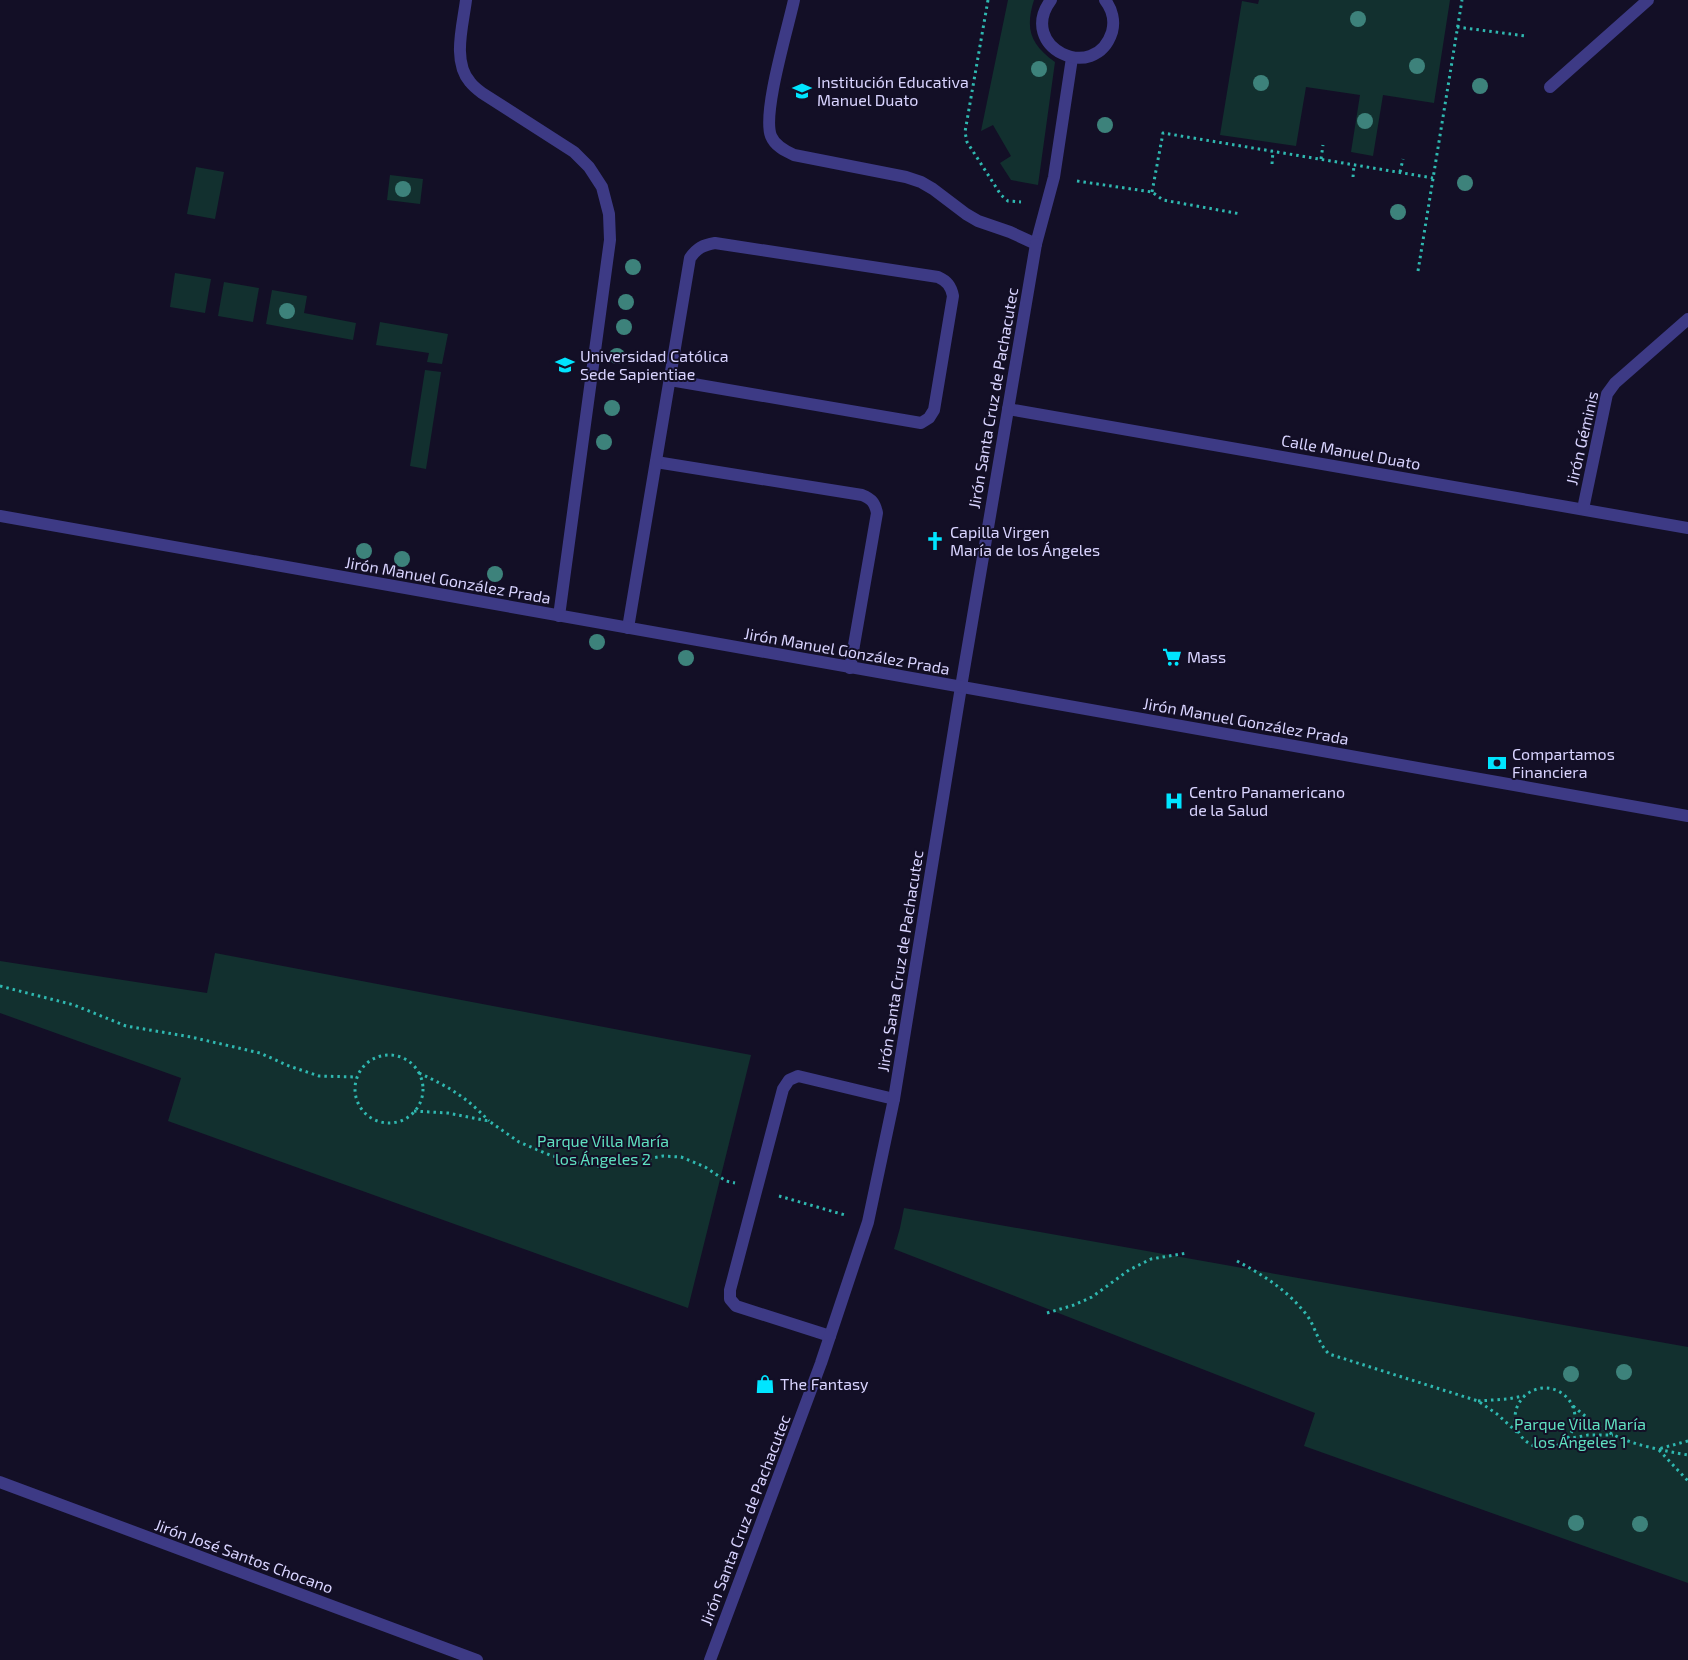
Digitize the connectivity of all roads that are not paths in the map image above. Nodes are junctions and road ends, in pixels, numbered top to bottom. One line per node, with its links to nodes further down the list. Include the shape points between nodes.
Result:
1 (466, 0): 16 (street, via 460,48 462,66 469,82 574,152 602,187 609,214 610,240)
2 (794, 0): 8 (street, via 768,115 774,142 794,155 922,182 978,221)
3 (1051, 0): 6 (street, via 1044,12 1044,36 1060,54)
4 (1105, 0): 6 (street, via 1113,18 1109,39 1094,55)
5 (1648, 0): 7 (street)
6 (1072, 58): 8 (street, Jirón Santa Cruz de Pachacutec, via 1054,177)
7 (1550, 87)
8 (1036, 244): 11 (street, Jirón Santa Cruz de Pachacutec)
9 (1688, 319): 13 (street, Jirón Géminis, via 1615,382 1607,394)
10 (670, 380): 10 (street, via 921,423 934,410 954,296 952,287 938,277 715,243 703,245 690,258); 12 (street)
11 (1008, 410): 13 (street, Calle Manuel Duato); 19 (street, Jirón Santa Cruz de Pachacutec)
12 (656, 462): 17 (street); 18 (street, via 870,498 877,513)
13 (1583, 509): 15 (street, Calle Manuel Duato)
14 (0, 516): 16 (street, Jirón Manuel González Prada)
15 (1688, 528)
16 (559, 616): 17 (street, Jirón Manuel González Prada)
17 (628, 628): 18 (street, Jirón Manuel González Prada)
18 (850, 668): 19 (street, Jirón Manuel González Prada)
19 (961, 687): 20 (street, Jirón Manuel González Prada); 21 (street, Jirón Santa Cruz de Pachacutec)
20 (1688, 816)
21 (894, 1099): 22 (street, Jirón Santa Cruz de Pachacutec, via 868,1222); 22 (street, via 798,1076 789,1080 783,1089 730,1299 736,1306)
22 (830, 1336): 25 (street, Jirón Santa Cruz de Pachacutec)
23 (0, 1482): 24 (street, Jirón José Santos Chocano)
24 (477, 1660)
25 (710, 1660)

